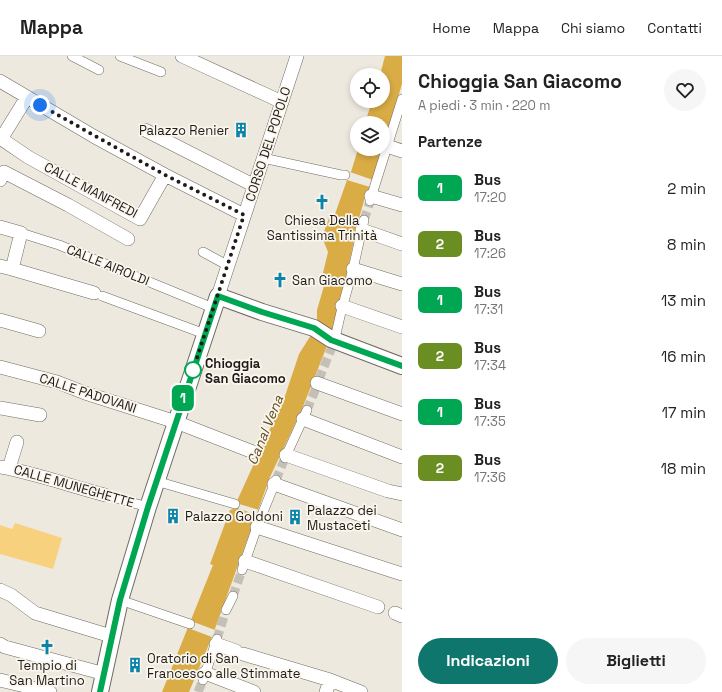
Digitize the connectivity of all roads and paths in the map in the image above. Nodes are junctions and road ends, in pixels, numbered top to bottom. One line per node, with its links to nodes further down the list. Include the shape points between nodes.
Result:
1 (72, 56): 5 (street)
2 (120, 56): 6 (street)
3 (182, 56): 10 (street)
4 (297, 56): 10 (street, CORSO DEL POPOLO)
5 (99, 70)
6 (161, 72)
7 (0, 81): 8 (street)
8 (27, 97): 13 (street); 18 (street)
9 (402, 99): 12 (street)
10 (282, 102): 17 (street, CORSO DEL POPOLO)
11 (145, 130): 21 (street)
12 (390, 137)
13 (0, 139): 18 (street, CALLE MANFREDI, via 140,219)
14 (390, 147): 15 (street)
15 (402, 152)
16 (384, 156): 22 (street)
17 (263, 158): 19 (street); 21 (street, CORSO DEL POPOLO)
18 (165, 175): 24 (street)
19 (345, 175)
20 (0, 180): 28 (street, via 4,172)
21 (253, 185): 24 (street, CORSO DEL POPOLO)
22 (370, 199): 23 (street)
23 (402, 206)
24 (244, 215): 31 (street, CORSO DEL POPOLO)
25 (363, 225): 29 (street); 33 (street)
26 (0, 227): 27 (street, CALLE AIROLDI)
27 (21, 233): 32 (street); 36 (street, CALLE AIROLDI)
28 (128, 239)
29 (402, 244)
30 (203, 252): 31 (street)
31 (227, 265): 36 (street, CORSO DEL POPOLO)
32 (6, 267): 35 (street)
33 (353, 269): 34 (street); 37 (street)
34 (402, 284)
35 (98, 295): 41 (street)
36 (215, 302): 41 (street, CORSO DEL POPOLO); 42 (street, via 262,312)
37 (342, 306): 39 (street); 42 (street)
38 (0, 320): 40 (street)
39 (402, 327)
40 (39, 331)
41 (205, 334): 50 (street, CORSO DEL POPOLO)
42 (334, 337): 43 (street)
43 (402, 366)
44 (0, 367): 50 (street, CALLE PADOVANI, via 57,382 85,394)
45 (317, 383): 47 (street)
46 (0, 408): 48 (street)
47 (402, 414)
48 (40, 415)
49 (305, 415): 53 (street); 54 (street)
50 (176, 422): 52 (street, CALLE PADOVANI); 56 (street, CORSO DEL POPOLO)
51 (17, 442): 55 (street)
52 (253, 452)
53 (286, 456): 58 (street)
54 (402, 457)
55 (4, 467): 59 (street, CALLE MUNEGHETTE, via 23,470)
56 (156, 481): 60 (street); 61 (street, CORSO DEL POPOLO)
57 (275, 482): 62 (street); 63 (street)
58 (402, 494)
59 (104, 495): 61 (street, CALLE MUNEGHETTE)
60 (235, 504)
61 (148, 507): 68 (street, CORSO DEL POPOLO)
62 (257, 527): 64 (street); 65 (street)
63 (402, 530)
64 (243, 565): 69 (street)
65 (402, 574)
66 (0, 590): 72 (street, via 35,613)
67 (233, 596): 70 (street)
68 (120, 600): 71 (street); 72 (street, CORSO DEL POPOLO)
69 (378, 607)
70 (226, 610)
71 (190, 624)
72 (111, 636): 75 (street, CORSO DEL POPOLO)
73 (216, 642): 76 (street); 78 (street)
74 (0, 644): 75 (street)
75 (104, 674): 80 (street, CORSO DEL POPOLO)
76 (204, 677): 81 (street)
77 (0, 680): 79 (street)
78 (328, 686): 82 (street)
79 (50, 692)
80 (100, 692)
81 (254, 692)
82 (361, 692)

